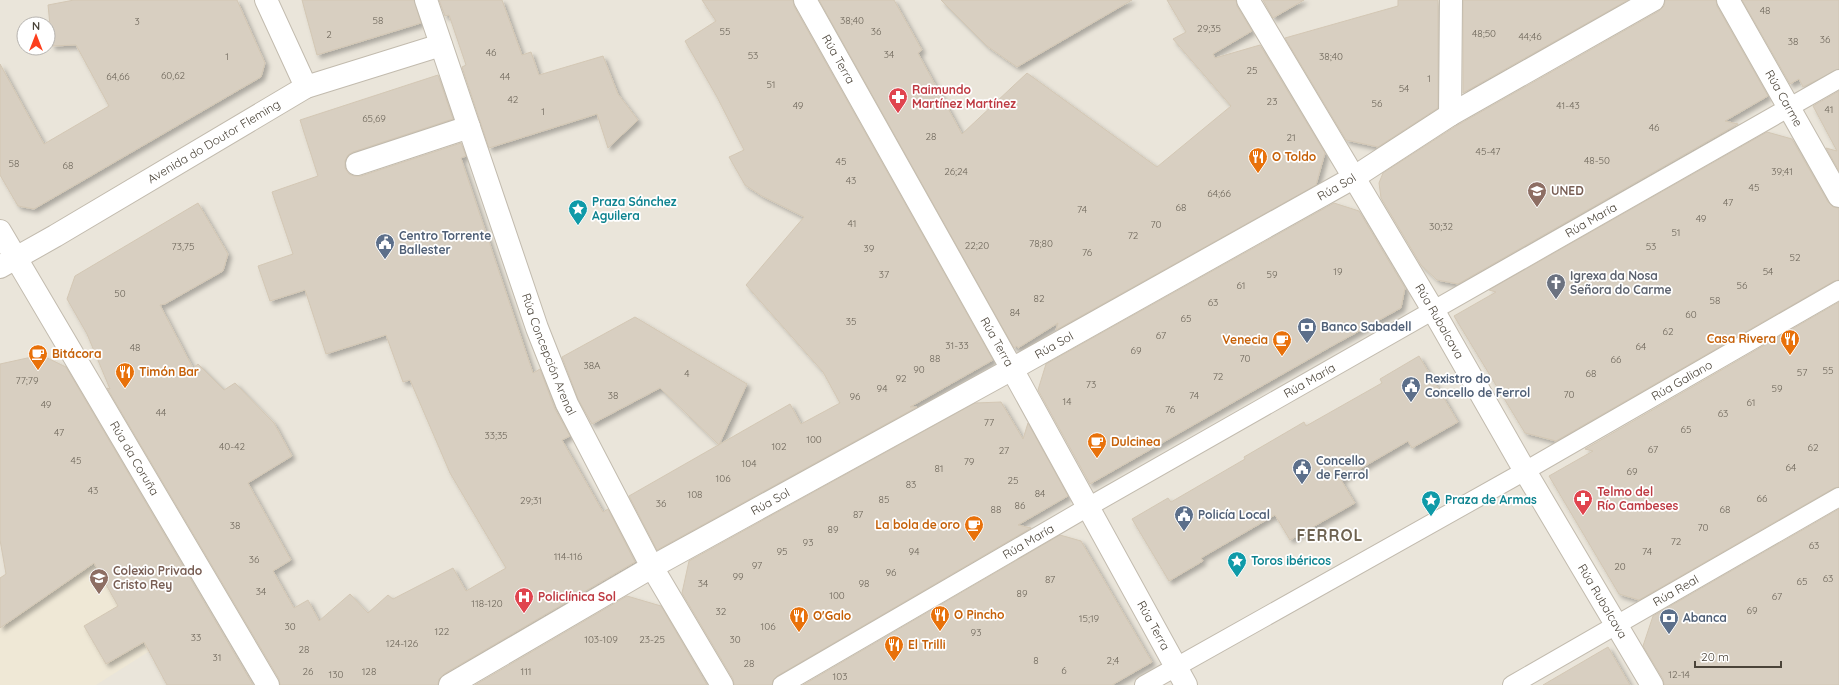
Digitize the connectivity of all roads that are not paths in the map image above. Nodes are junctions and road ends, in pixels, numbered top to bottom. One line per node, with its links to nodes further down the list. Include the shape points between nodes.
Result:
1 (266, 0): 10 (street)
2 (426, 0): 8 (street, Rúa Concepción Arenal)
3 (805, 0): 21 (street, Rúa Terra)
4 (1248, 0): 15 (street, Rúa Rubalcava)
5 (1451, 0): 12 (street)
6 (1654, 0): 12 (street, Rúa Sol)
7 (1728, 0): 11 (street, Rúa Carme)
8 (441, 45): 10 (street, Avenida do Doutor Fleming); 13 (street, Rúa Concepción Arenal)
9 (1839, 79): 11 (street, Rúa María)
10 (306, 86): 18 (street, Avenida do Doutor Fleming)
11 (1789, 108): 16 (street, Rúa Carme); 20 (street, Rúa María)
12 (1450, 115): 15 (street, Rúa Sol)
13 (469, 127): 14 (street); 25 (street, Rúa Concepción Arenal, via 537,328 567,404)
14 (357, 164)
15 (1353, 178): 20 (street, Rúa Rubalcava); 21 (street, Rúa Sol)
16 (1839, 196)
17 (0, 231): 18 (street, Rúa da Coruña)
18 (8, 263): 28 (street, Rúa da Coruña)
19 (1839, 290): 22 (street, Rúa Galiano)
20 (1433, 310): 22 (street, Rúa Rubalcava); 24 (street, Rúa María)
21 (1012, 369): 24 (street, Rúa Terra); 25 (street, Rúa Sol)
22 (1525, 471): 26 (street, Rúa Rubalcava); 27 (street, Rúa Galiano)
23 (1839, 497): 26 (street, Rúa Real)
24 (1088, 507): 27 (street, Rúa Terra); 31 (street, Rúa María)
25 (652, 567): 29 (street, Rúa Sol); 30 (street, Rúa Concepción Arenal)
26 (1616, 625): 33 (street, Rúa Real); 34 (street, Rúa Rubalcava)
27 (1181, 676): 32 (street, Rúa Galiano)
28 (268, 685)
29 (450, 685)
30 (722, 685)
31 (782, 685)
32 (1144, 685)
33 (1512, 685)
34 (1652, 685)

